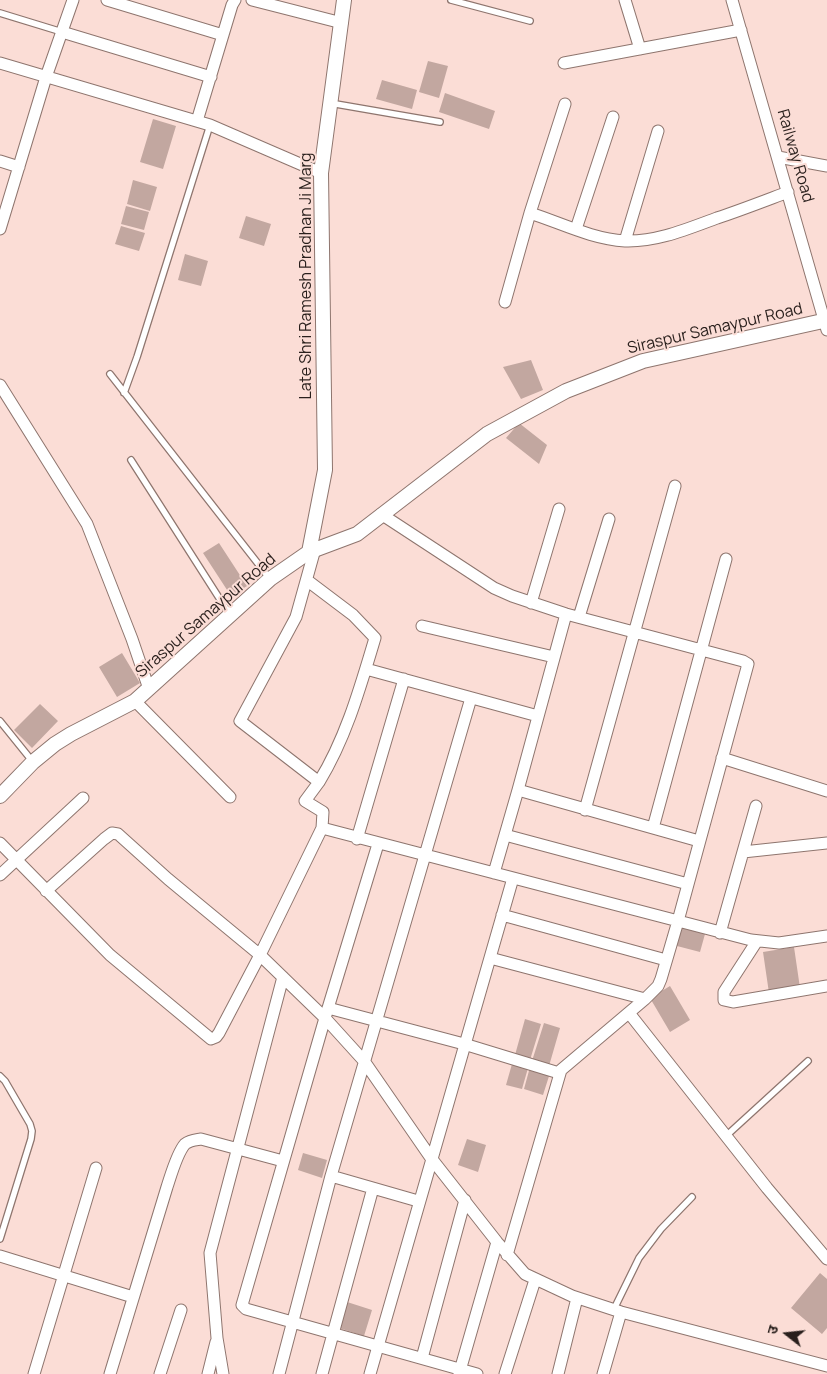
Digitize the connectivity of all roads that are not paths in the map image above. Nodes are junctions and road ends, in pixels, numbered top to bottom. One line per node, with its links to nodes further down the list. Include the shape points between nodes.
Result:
1 (73, 0): 13 (street)
2 (108, 0): 14 (street)
3 (235, 0): 14 (street)
4 (252, 0): 11 (street)
5 (344, 0): 11 (street, Late Shri Ramesh Pradhan Ji Marg)
6 (451, 0): 10 (lane)
7 (625, 0): 15 (street)
8 (732, 0): 12 (street, Railway Road)
9 (0, 12): 13 (lane)
10 (530, 21)
11 (342, 23): 20 (street, Late Shri Ramesh Pradhan Ji Marg)
12 (741, 30): 15 (street); 27 (street, Railway Road)
13 (62, 32): 18 (street); 19 (street)
14 (223, 35): 19 (street)
15 (640, 49): 16 (street)
16 (564, 63)
17 (0, 64): 18 (street)
18 (46, 77): 23 (street); 30 (street)
19 (211, 77): 23 (street)
20 (330, 103): 24 (lane); 31 (street, Late Shri Ramesh Pradhan Ji Marg)
21 (564, 104): 33 (street)
22 (613, 117): 35 (street)
23 (198, 121): 25 (street)
24 (440, 122)
25 (210, 125): 31 (street); 41 (lane)
26 (658, 130): 36 (street)
27 (778, 157): 29 (street); 32 (street, Railway Road)
28 (0, 161): 30 (street)
29 (827, 166)
30 (19, 167): 34 (street)
31 (322, 173): 47 (street, Late Shri Ramesh Pradhan Ji Marg, via 325,470)
32 (788, 192): 36 (street, via 679,232); 38 (street, Railway Road)
33 (530, 213): 35 (street); 37 (street)
34 (0, 229)
35 (576, 229): 36 (street)
36 (625, 241)
37 (504, 302)
38 (826, 324): 45 (street, Siraspur Samaypur Road, via 643,361 566,391 487,434)
39 (110, 374): 41 (lane)
40 (0, 385): 61 (street, via 87,524)
41 (124, 393): 49 (lane)
42 (131, 460): 53 (lane)
43 (675, 486): 56 (street)
44 (559, 510): 51 (street)
45 (381, 514): 47 (street, Siraspur Samaypur Road, via 357,534); 51 (street, via 494,588)
46 (609, 519): 54 (street)
47 (312, 550): 49 (street, Siraspur Samaypur Road); 50 (street)
48 (726, 559): 57 (street)
49 (270, 579): 53 (street, Siraspur Samaypur Road)
50 (308, 581): 59 (street, via 353,615 375,638); 68 (street, via 296,617 240,721)
51 (531, 603): 52 (street)
52 (566, 614): 54 (street); 58 (street)
53 (230, 615): 61 (street, Siraspur Samaypur Road)
54 (579, 617): 56 (street)
55 (422, 626): 58 (street)
56 (634, 631): 57 (street); 75 (street)
57 (702, 649): 66 (street, via 748,664); 77 (street)
58 (554, 657): 64 (street)
59 (366, 669): 60 (street); 68 (street, via 350,717)
60 (404, 679): 62 (street); 79 (street)
61 (149, 689): 63 (street, Siraspur Samaypur Road)
62 (471, 698): 64 (street); 85 (street)
63 (135, 701): 67 (street, Siraspur Samaypur Road, via 71,734); 72 (street)
64 (538, 716): 69 (street)
65 (0, 721): 67 (lane)
66 (722, 758): 70 (street); 80 (street)
67 (33, 762): 71 (street, Siraspur Samaypur Road)
68 (319, 782): 76 (street, via 305,801 323,812)
69 (518, 790): 75 (street); 78 (street)
70 (827, 791)
71 (0, 796)
72 (230, 797)
73 (83, 798): 86 (street)
74 (756, 806): 84 (street)
75 (585, 810): 77 (street)
76 (322, 828): 79 (street); 97 (street)
77 (653, 828): 80 (street)
78 (505, 835): 87 (street); 90 (street)
79 (357, 838): 83 (street)
80 (699, 841): 90 (street)
81 (0, 843): 86 (street)
82 (827, 843): 84 (street)
83 (378, 844): 85 (street); 104 (street)
84 (743, 852): 94 (street)
85 (426, 856): 87 (street); 105 (street)
86 (16, 861): 88 (street); 91 (street)
87 (494, 874): 89 (street)
88 (0, 875)
89 (512, 878): 92 (street); 93 (street)
90 (688, 884): 93 (street)
91 (46, 891): 97 (street, via 104,839 116,833); 97 (street, via 110,955 211,1039 219,1033)
92 (502, 915): 98 (street); 99 (street)
93 (678, 922): 94 (street); 99 (street)
94 (720, 933): 96 (street)
95 (827, 936): 96 (street, via 779,942)
96 (757, 941): 101 (street, via 724,992 724,1000 733,1002)
97 (260, 955): 100 (street)
98 (490, 958): 102 (street); 106 (street)
99 (666, 960): 102 (street, via 658,986)
100 (282, 977): 104 (street); 112 (street)
101 (827, 986)
102 (645, 1000): 103 (street)
103 (629, 1012): 109 (street); 111 (street)
104 (327, 1013): 105 (street); 107 (street); 114 (street)
105 (376, 1021): 106 (street); 107 (street)
106 (464, 1044): 109 (street); 113 (street)
107 (364, 1061): 113 (street); 116 (street)
108 (808, 1061): 111 (lane)
109 (559, 1073): 123 (street)
110 (0, 1076): 121 (lane, via 30,1124 32,1139)
111 (726, 1136): 125 (street)
112 (238, 1149): 114 (street); 128 (street, via 201,1139 185,1144 167,1187); 134 (street, via 210,1253)
113 (431, 1158): 119 (street); 120 (street)
114 (283, 1161): 132 (street, via 242,1305)
115 (96, 1168): 126 (street)
116 (331, 1176): 117 (street); 132 (street)
117 (373, 1188): 120 (street); 133 (street)
118 (692, 1197): 131 (lane, via 639,1258)
119 (465, 1200): 122 (street); 136 (street)
120 (418, 1201): 135 (street)
121 (0, 1239)
122 (497, 1242): 123 (street); 138 (street)
123 (507, 1255): 127 (street)
124 (0, 1256): 126 (street)
125 (827, 1259)
126 (63, 1275): 128 (street); 139 (street)
127 (535, 1280): 129 (street); 148 (street)
128 (133, 1297): 140 (street)
129 (578, 1298): 131 (street); 149 (street)
130 (181, 1310): 141 (street)
131 (618, 1310): 137 (street); 150 (street)
132 (292, 1323): 133 (street); 144 (street)
133 (333, 1335): 135 (street); 145 (street)
134 (217, 1338): 142 (street); 143 (street)
135 (378, 1346): 136 (street); 146 (street)
136 (422, 1358): 138 (street)
137 (827, 1366)
138 (460, 1372): 147 (street)
139 (34, 1374)
140 (110, 1374)
141 (160, 1374)
142 (208, 1374)
143 (223, 1374)
144 (279, 1374)
145 (322, 1374)
146 (370, 1374)
147 (477, 1374)
148 (505, 1374)
149 (558, 1374)
150 (602, 1374)

